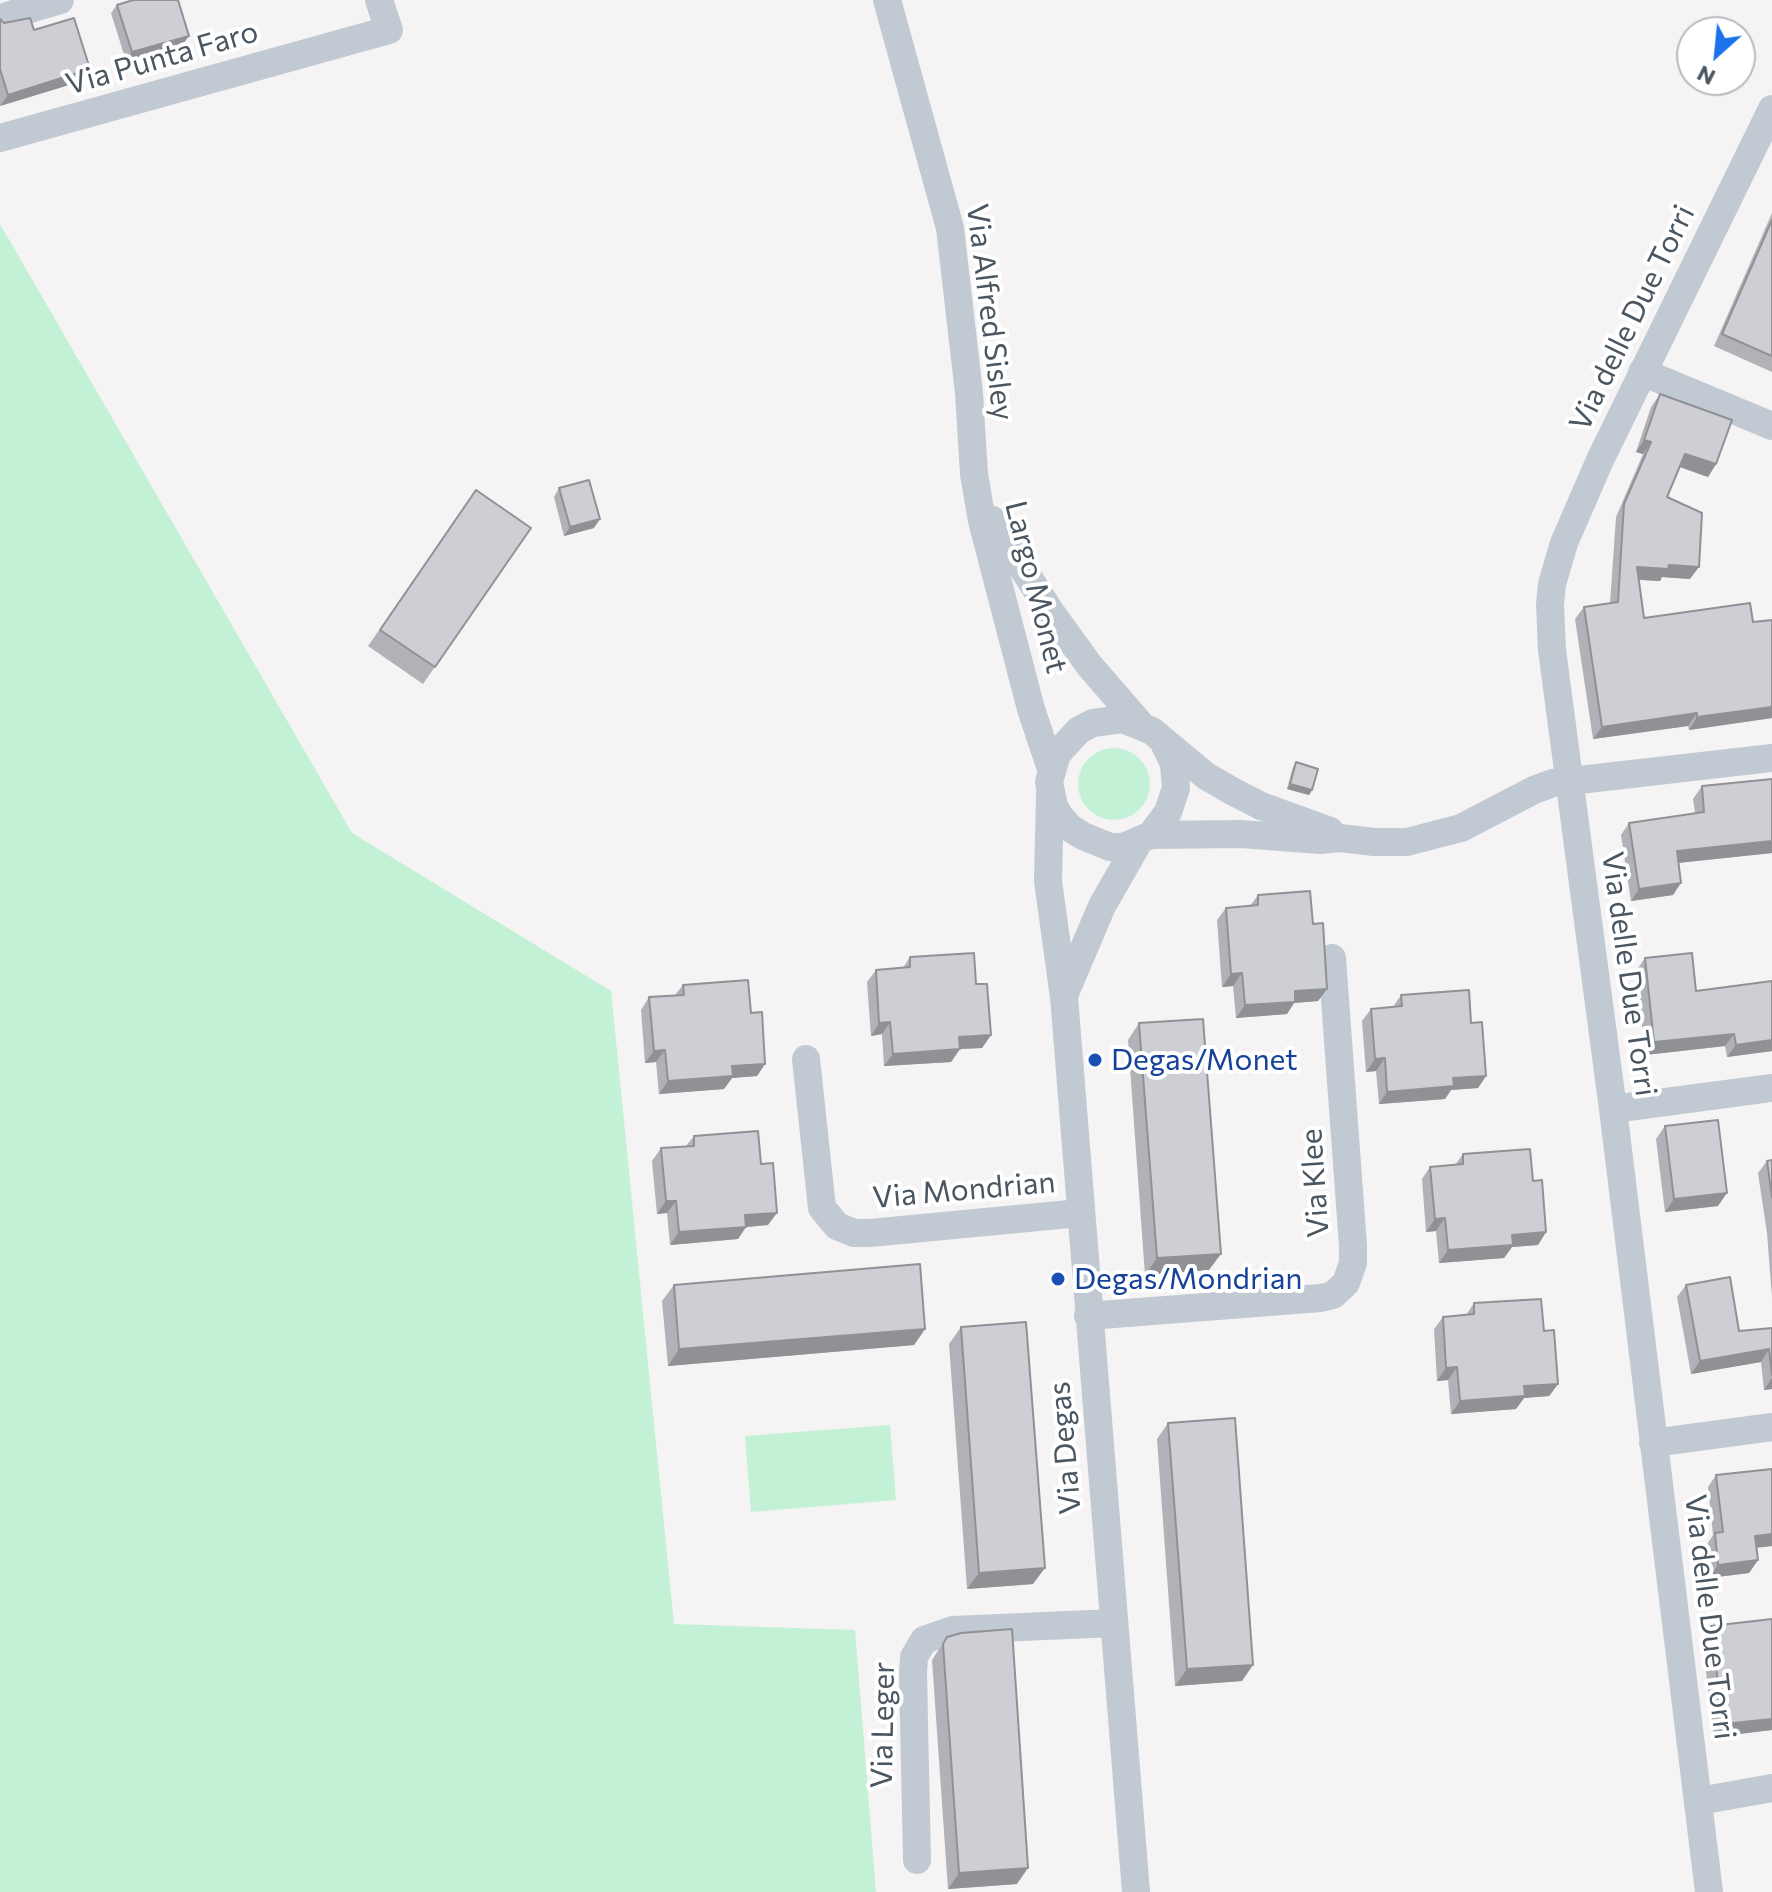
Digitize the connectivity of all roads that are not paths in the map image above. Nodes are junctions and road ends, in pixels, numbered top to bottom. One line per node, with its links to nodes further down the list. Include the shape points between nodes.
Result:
1 (60, 0): 4 (street)
2 (379, 0): 6 (street, Via Punta Faro, via 389,30)
3 (887, 0): 9 (street, Via Alfred Sisley, via 950,228)
4 (0, 18)
5 (1772, 109): 7 (street, Via delle Due Torri)
6 (0, 138)
7 (1642, 372): 8 (street); 13 (street, Via delle Due Torri, via 1572,522 1552,584 1550,627)
8 (1772, 426)
9 (977, 495): 10 (street, Largo Monet, via 1050,611); 14 (street, Largo Monet)
10 (1140, 724): 11 (street, Largo Monet); 14 (street, via 1106,720 1079,730 1065,742)
11 (1163, 741): 15 (street, Largo Monet, via 1232,791); 16 (street, via 1174,764 1176,788 1168,812)
12 (1772, 758): 13 (street)
13 (1569, 780): 15 (street, via 1544,786 1428,839 1385,843); 21 (street, Via delle Due Torri)
14 (1050, 782): 16 (street, Largo Monet, via 1059,815 1083,836 1110,847); 18 (street, Via Degas, via 1047,864)
15 (1340, 838): 16 (street, Largo Monet, via 1213,833)
16 (1145, 839): 18 (street, Via Degas, via 1096,920)
17 (1332, 958): 23 (street, Via Klee, via 1353,1246 1346,1283 1321,1298)
18 (1064, 997): 22 (street, Via Degas)
19 (806, 1059): 22 (street, Via Mondrian, via 822,1208 837,1226 870,1233)
20 (1772, 1088): 21 (street)
21 (1613, 1109): 25 (street, Via delle Due Torri)
22 (1080, 1213): 23 (street, Via Degas)
23 (1088, 1316): 26 (street, Via Degas)
24 (1772, 1427): 25 (street)
25 (1653, 1443): 28 (street, Via delle Due Torri)
26 (1114, 1623): 29 (street, Via Leger, via 953,1630 924,1640 914,1657 913,1674); 30 (street, Via Degas)
27 (1772, 1788): 28 (street)
28 (1699, 1801): 31 (street, Via delle Due Torri)
29 (917, 1860)
30 (1136, 1892)
31 (1709, 1892)

